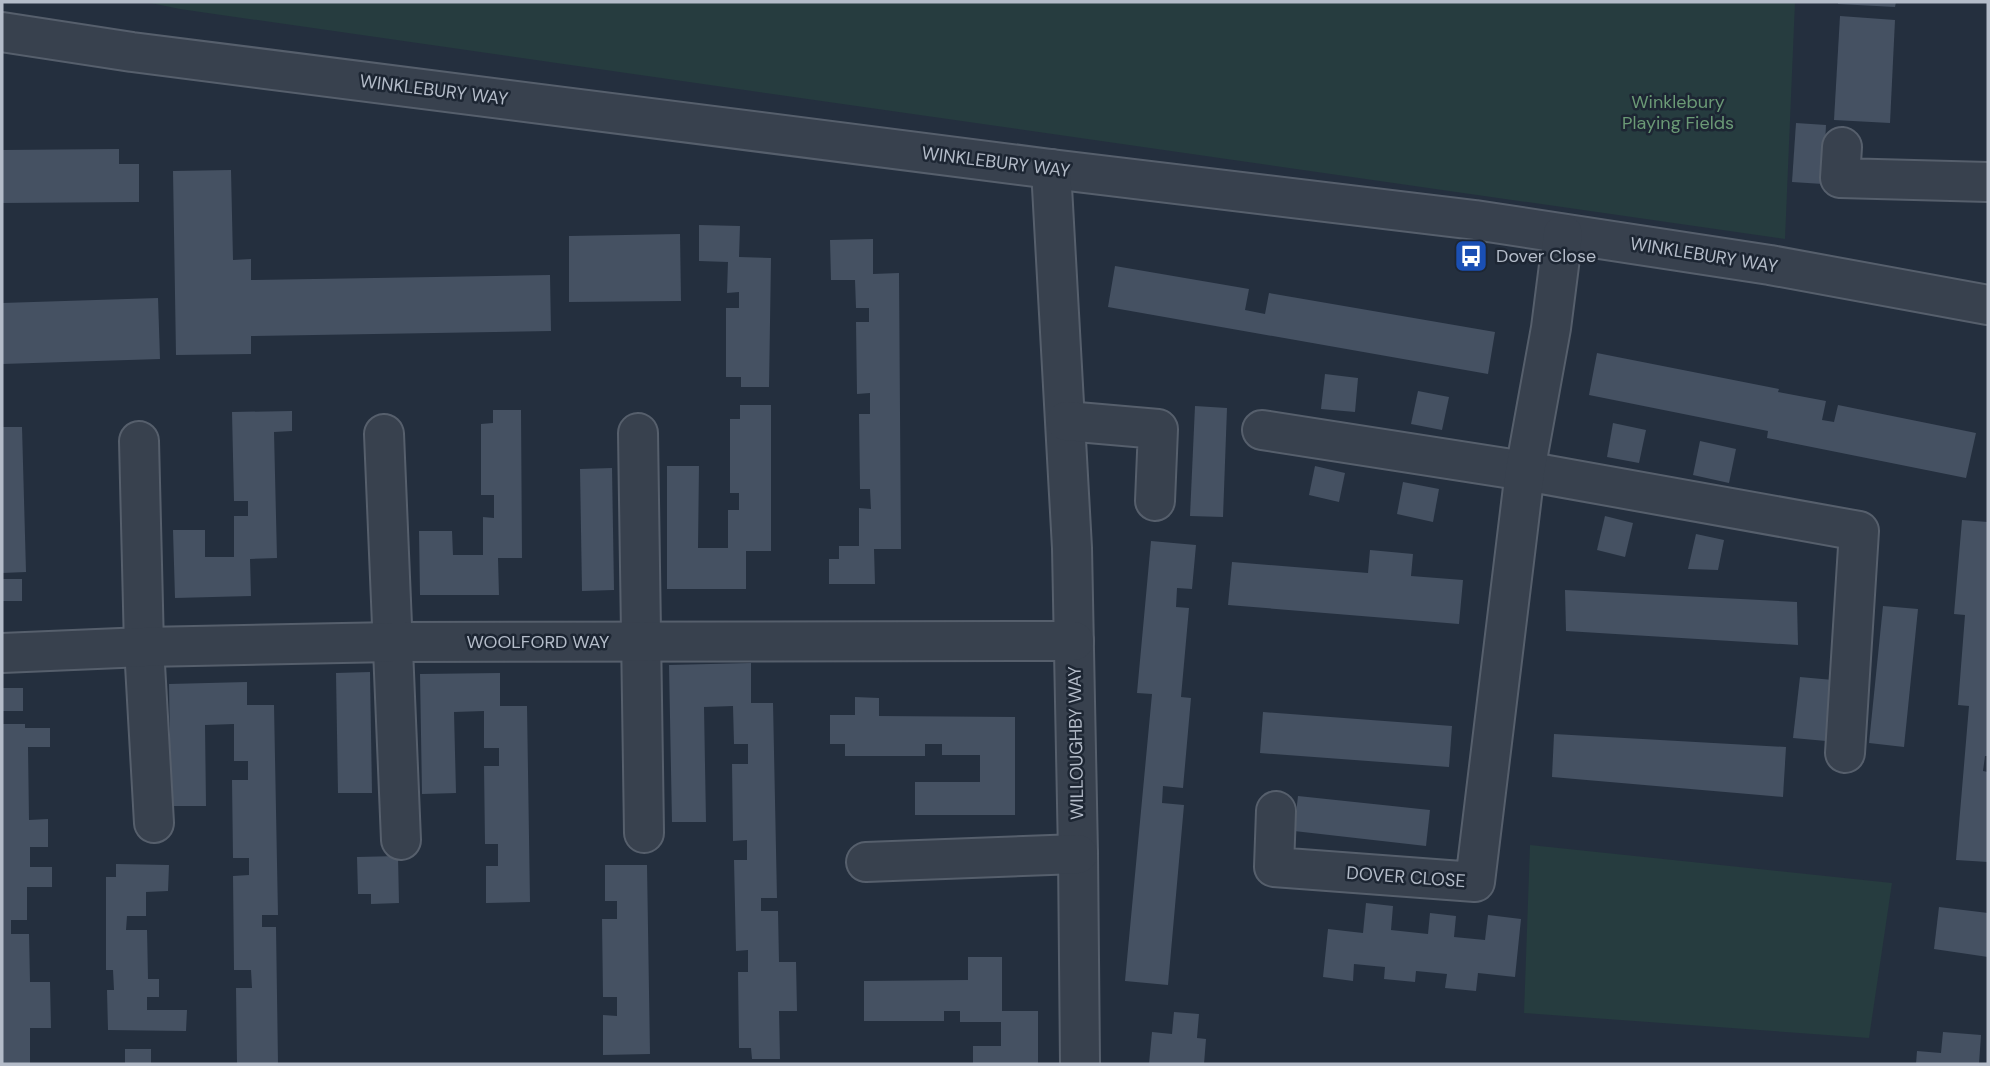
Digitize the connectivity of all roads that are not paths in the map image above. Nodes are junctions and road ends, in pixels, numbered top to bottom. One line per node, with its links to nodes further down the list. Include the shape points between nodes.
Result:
1 (2, 33): 3 (street, WINKLEBURY WAY)
2 (1842, 147): 4 (street, via 1840,178)
3 (1051, 169): 5 (street, WINKLEBURY WAY); 7 (street, WILLOUGHBY WAY)
4 (1988, 182)
5 (1563, 233): 6 (street, WINKLEBURY WAY); 12 (street, DOVER CLOSE)
6 (1988, 305)
7 (1066, 421): 13 (street, via 1158,429); 14 (street, WILLOUGHBY WAY)
8 (1262, 430): 12 (street)
9 (638, 433): 16 (street)
10 (384, 434): 15 (street)
11 (139, 441): 17 (street)
12 (1525, 471): 19 (street, via 1860,531); 20 (street, DOVER CLOSE, via 1475,882 1274,867)
13 (1155, 500)
14 (1074, 641): 16 (street, WOOLFORD WAY); 24 (street, WILLOUGHBY WAY)
15 (393, 642): 16 (street, WOOLFORD WAY); 17 (street, WOOLFORD WAY); 23 (street)
16 (642, 642): 22 (street)
17 (145, 647): 18 (street, WOOLFORD WAY); 21 (street)
18 (2, 653)
19 (1845, 753)
20 (1276, 811)
21 (154, 823)
22 (644, 833)
23 (401, 840)
24 (1078, 854): 25 (street); 26 (street, WILLOUGHBY WAY)
25 (866, 862)
26 (1080, 1064)

